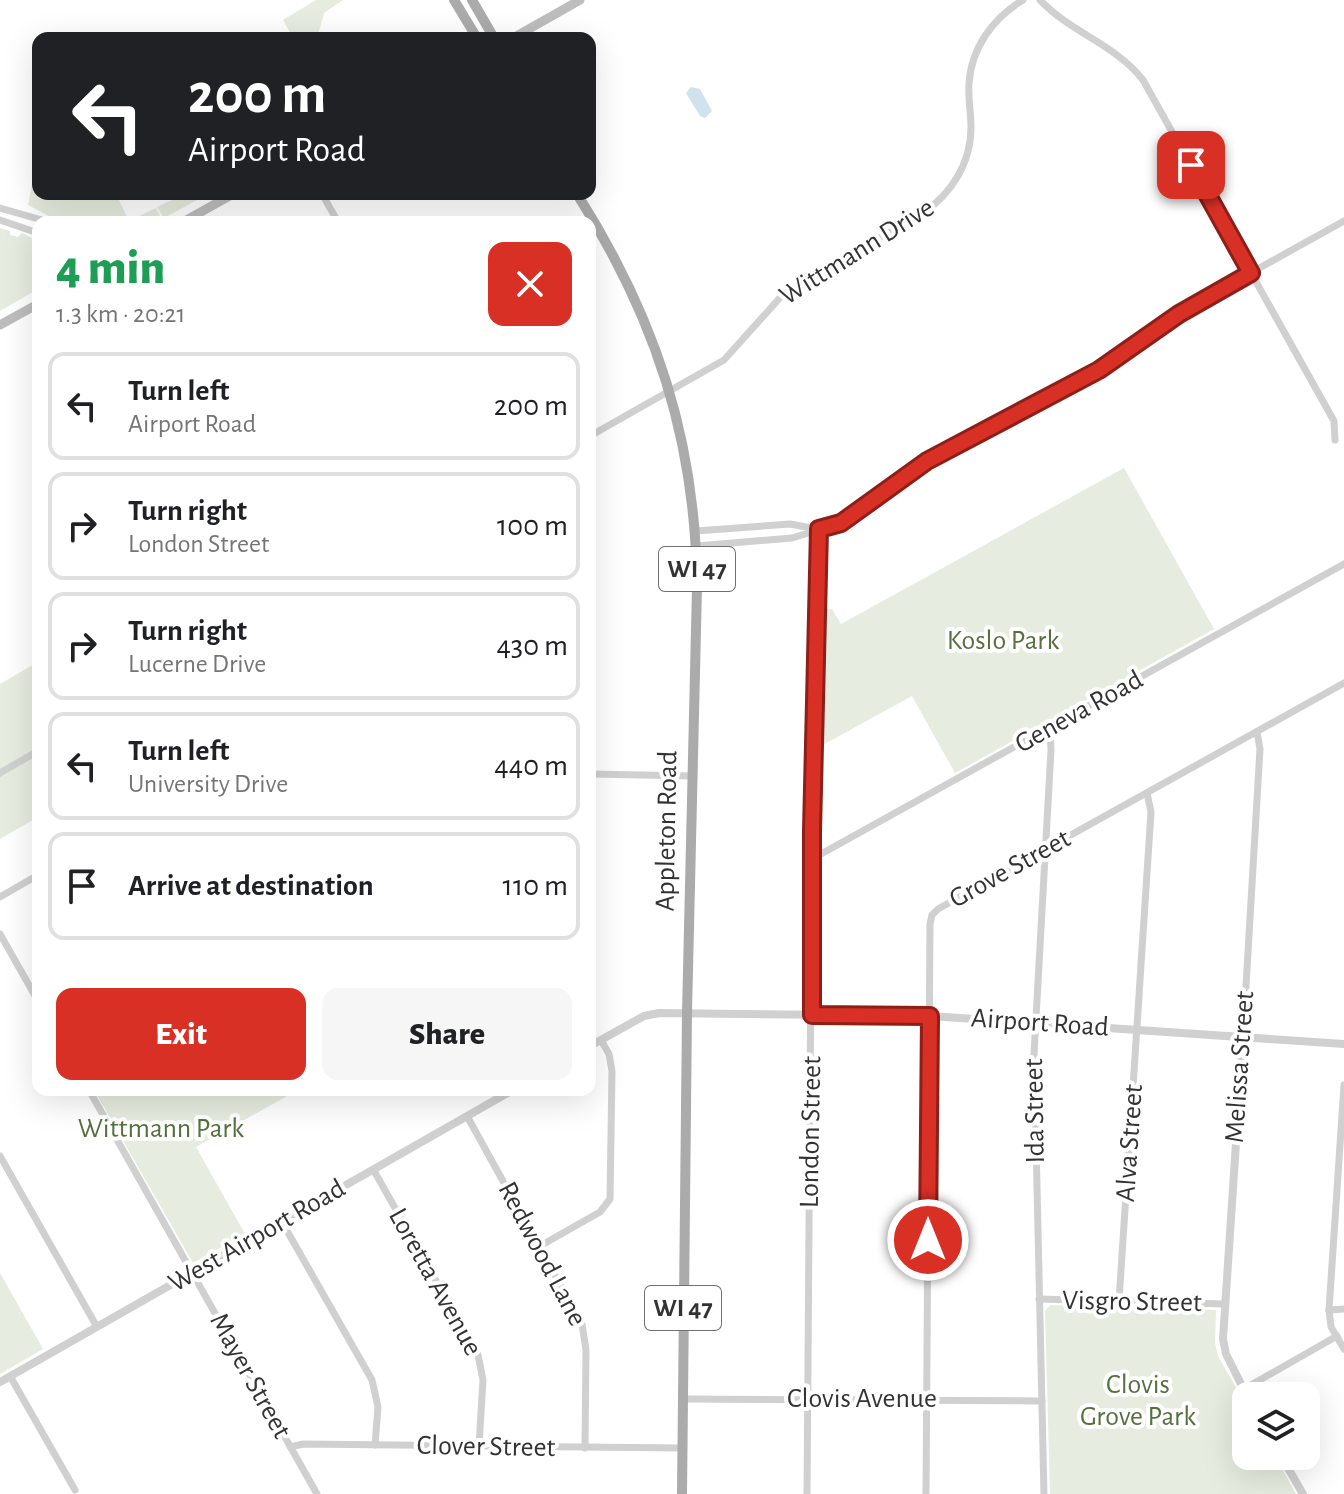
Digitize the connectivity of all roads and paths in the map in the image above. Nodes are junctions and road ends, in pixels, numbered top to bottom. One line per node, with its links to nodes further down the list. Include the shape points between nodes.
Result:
1 (454, 0): 6 (main road)
2 (472, 0): 7 (main road)
3 (580, 0): 8 (main road)
4 (1023, 0): 20 (street, Wittmann Drive, via 996,21 974,58 970,145 946,193 922,214 786,291 729,356)
5 (1040, 0): 17 (street, via 1060,19 1124,58 1143,80)
6 (473, 32)
7 (491, 32)
8 (524, 32)
9 (222, 200): 11 (main road)
10 (0, 208): 12 (street)
11 (194, 216)
12 (32, 217)
13 (0, 220): 16 (street)
14 (1343, 223): 17 (street)
15 (596, 229): 20 (main road, Appleton Road / WI 47, via 638,306)
16 (32, 231)
17 (1251, 273): 22 (street, via 1334,421); 23 (street, via 1099,370 927,461 841,523)
18 (32, 307): 19 (main road)
19 (0, 325)
20 (669, 391): 21 (street, Wittmann Drive); 24 (main road, Appleton Road / WI 47, via 688,466)
21 (596, 433)
22 (1335, 440)
23 (819, 529): 24 (street, via 790,524); 25 (street, via 792,538); 36 (street, London Street)
24 (696, 531): 25 (main road, Appleton Road / WI 47)
25 (697, 546): 33 (main road, Appleton Road / WI 47)
26 (1344, 564): 28 (street, Geneva Road)
27 (1344, 683): 29 (street, Grove Street)
28 (1050, 729): 35 (street, Ida Street); 36 (street, Geneva Road)
29 (1257, 732): 34 (street, Grove Street); 46 (street, Melissa Street)
30 (32, 754): 31 (street)
31 (0, 773)
32 (596, 774): 33 (street)
33 (693, 776): 41 (main road, Appleton Road / WI 47)
34 (1147, 793): 35 (street, Grove Street); 45 (street, Alva Street, via 1151,812)
35 (1046, 850): 43 (street, Grove Street, via 932,915); 44 (street, Ida Street)
36 (812, 859): 42 (street, London Street)
37 (32, 878): 38 (street)
38 (0, 897)
39 (0, 934): 40 (street)
40 (32, 990)
41 (687, 1013): 42 (street, Airport Road); 47 (street, via 651,1013); 71 (main road, Appleton Road / WI 47)
42 (812, 1015): 43 (street, Airport Road); 72 (street, London Street)
43 (930, 1016): 44 (street, Airport Road); 73 (street, Grove Street)
44 (1034, 1023): 45 (street, Airport Road); 59 (street, Ida Street)
45 (1137, 1029): 46 (street, Airport Road); 60 (street, Alva Street)
46 (1243, 1037): 49 (street, Airport Road); 61 (street, Melissa Street)
47 (601, 1040): 48 (street); 57 (street, via 612,1071 610,1199 600,1212)
48 (596, 1043)
49 (1344, 1044)
50 (1344, 1085): 63 (street)
51 (92, 1096): 58 (street, Mayer Street)
52 (502, 1096): 53 (street, West Airport Road)
53 (467, 1116): 55 (street, West Airport Road); 57 (street, Redwood Lane)
54 (0, 1156): 64 (street)
55 (373, 1169): 56 (street, West Airport Road); 76 (street, Loretta Avenue, via 478,1355 483,1380)
56 (282, 1222): 58 (street, West Airport Road); 75 (street, via 372,1380 378,1407)
57 (540, 1246): 78 (street, Redwood Lane, via 585,1332)
58 (192, 1273): 64 (street, West Airport Road); 77 (street, Mayer Street)
59 (1039, 1299): 60 (street, Visgro Street); 74 (street, Ida Street)
60 (1119, 1301): 61 (street, Visgro Street)
61 (1224, 1304): 69 (street, Melissa Street, via 1224,1348)
62 (1344, 1309): 63 (street)
63 (1329, 1310): 65 (street)
64 (97, 1327): 67 (street, West Airport Road)
65 (1337, 1336): 66 (street); 70 (street)
66 (1344, 1349)
67 (10, 1376): 68 (street, West Airport Road); 81 (street)
68 (0, 1382)
69 (1241, 1382)
70 (1264, 1382)
71 (682, 1399): 72 (street, Clovis Avenue); 79 (main road, Appleton Road / WI 47)
72 (808, 1400): 73 (street, Clovis Avenue); 84 (street, London Street)
73 (927, 1400): 74 (street, Clovis Avenue); 85 (street, Grove Street)
74 (1042, 1401): 86 (street, Ida Street)
75 (375, 1445): 76 (street, Clover Street); 77 (street, Clover Street)
76 (479, 1446): 78 (street, Clover Street)
77 (290, 1447): 82 (street, Mayer Street)
78 (585, 1448): 79 (street, Clover Street)
79 (682, 1448): 83 (main road, Appleton Road / WI 47)
80 (1289, 1470): 87 (street)
81 (75, 1490)
82 (317, 1494)
83 (682, 1494)
84 (807, 1494)
85 (926, 1494)
86 (1044, 1494)
87 (1303, 1494)

